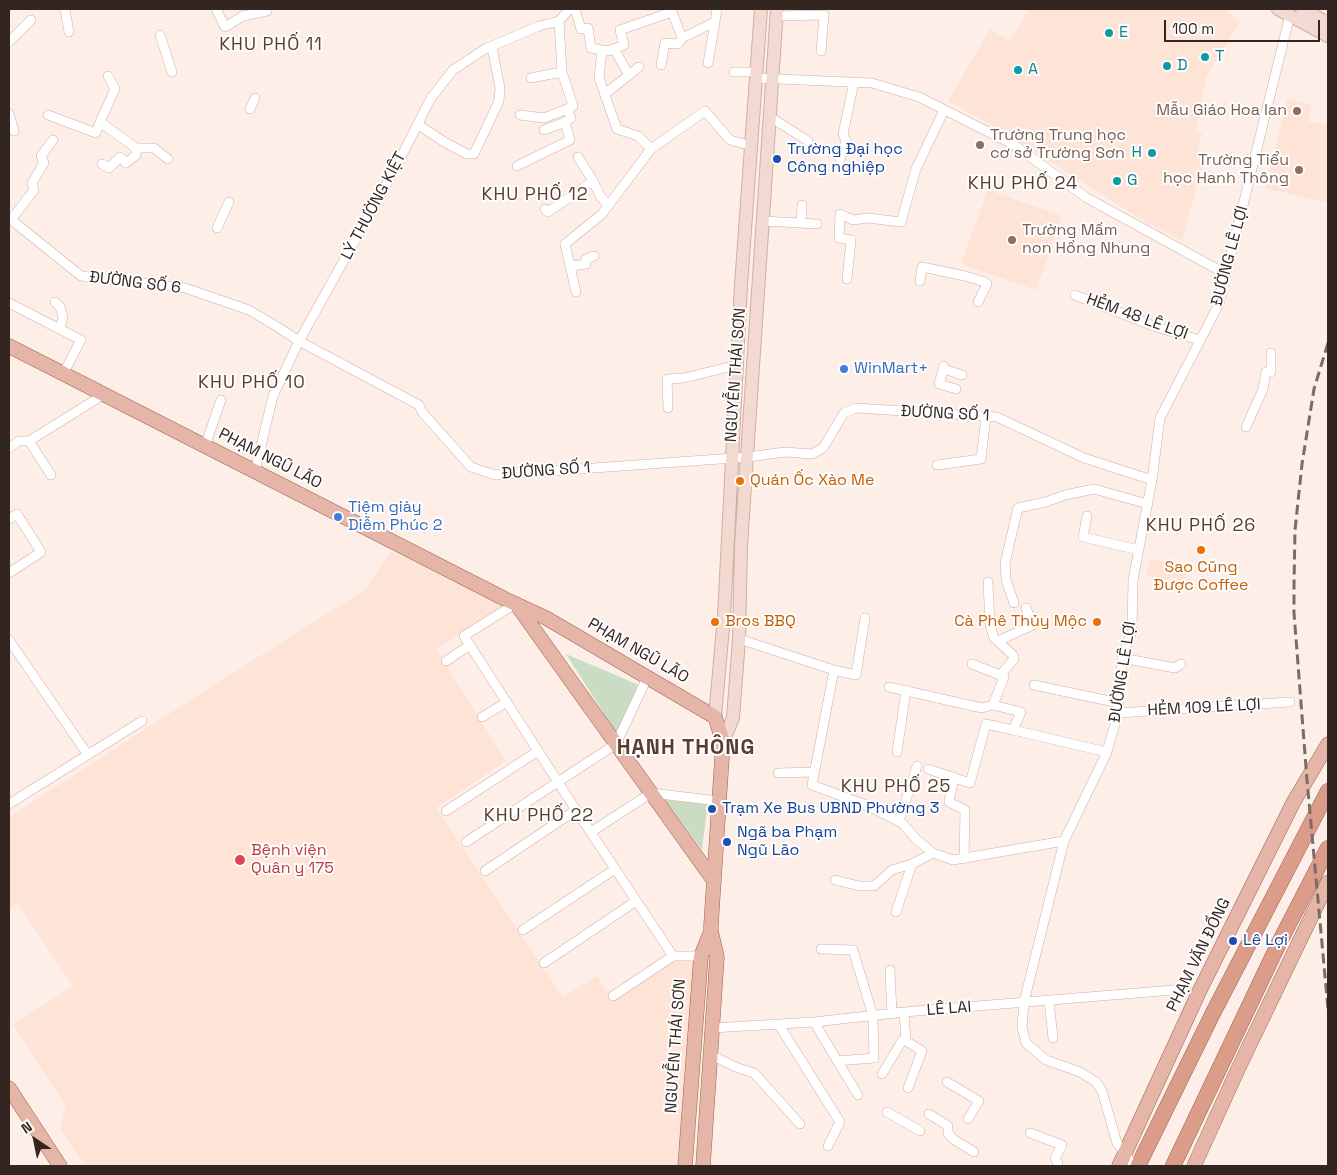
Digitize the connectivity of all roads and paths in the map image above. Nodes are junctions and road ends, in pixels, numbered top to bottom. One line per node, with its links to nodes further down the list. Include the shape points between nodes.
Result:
1 (65, 9): 17 (street)
2 (216, 9): 10 (street, via 225,27 243,16)
3 (570, 9): 14 (street)
4 (575, 9): 24 (street, via 581,29 588,28 591,48)
5 (717, 9): 15 (street)
6 (762, 9): 33 (main road, NGUYỄN THÁI SƠN)
7 (1278, 9): 12 (main road)
8 (1302, 9): 16 (main road)
9 (671, 10): 20 (street); 23 (street, via 620,30 624,44)
10 (267, 11)
11 (777, 12): 25 (street, via 824,15); 36 (main road, NGUYỄN THÁI SƠN)
12 (1291, 12): 19 (main road); 74 (street, ĐƯỜNG LÊ LỢI)
13 (31, 20): 21 (street)
14 (559, 21): 22 (street, LÝ THƯỜNG KIỆT, via 539,26); 30 (street)
15 (715, 22): 20 (street); 26 (street)
16 (1328, 23)
17 (69, 32)
18 (160, 35): 29 (street)
19 (1328, 36)
20 (682, 38): 27 (street, via 678,44 665,43)
21 (9, 42)
22 (492, 47): 49 (street, LÝ THƯỜNG KIỆT, via 453,70 431,98); 49 (street, via 500,88 499,101 474,154 467,154)
23 (614, 48): 24 (street); 32 (street)
24 (602, 50): 38 (street, via 599,78)
25 (821, 51)
26 (708, 63)
27 (661, 65)
28 (639, 68): 32 (street)
29 (172, 72)
30 (562, 72): 35 (street); 41 (street, via 573,106)
31 (734, 72): 33 (street)
32 (629, 75): 38 (street)
33 (757, 75): 36 (street); 54 (main road, NGUYỄN THÁI SƠN)
34 (108, 76): 47 (street, via 114,89)
35 (531, 78)
36 (773, 78): 37 (street); 46 (main road, NGUYỄN THÁI SƠN)
37 (854, 82): 42 (street, via 882,85 919,97); 59 (street, via 843,134 846,141)
38 (605, 94): 56 (street, via 617,128 638,136)
39 (255, 98): 40 (street)
40 (250, 108)
41 (567, 108): 45 (street, via 544,118); 48 (street, via 571,118)
42 (944, 110): 74 (street, via 1014,145 1087,198); 75 (street, via 916,168 901,222 868,218 854,220 840,214 839,238 851,240)
43 (9, 114): 51 (street)
44 (48, 115): 47 (street, via 96,133)
45 (520, 115)
46 (770, 117): 53 (street); 68 (main road, NGUYỄN THÁI SƠN)
47 (100, 122): 55 (street)
48 (565, 122): 50 (street); 61 (street, via 570,140)
49 (417, 124): 84 (street, LÝ THƯỜNG KIỆT)
50 (544, 130)
51 (14, 131)
52 (53, 140): 67 (street, via 41,156 44,163 32,183 34,190)
53 (808, 140)
54 (752, 146): 56 (street, via 730,140 705,111); 87 (main road, NGUYỄN THÁI SƠN)
55 (136, 148): 58 (street, via 154,148); 60 (street, via 136,155 126,163 120,157 109,168)
56 (652, 149): 64 (street)
57 (578, 157): 62 (street)
58 (168, 159)
59 (840, 160)
60 (102, 164)
61 (517, 166)
62 (593, 180): 64 (street); 66 (street, via 548,212)
63 (229, 202): 71 (street)
64 (608, 205): 73 (street, via 602,214 565,244)
65 (802, 205): 69 (street)
66 (545, 209)
67 (10, 219): 84 (street, ĐƯỜNG SỐ 6, via 81,276 185,288 249,310)
68 (763, 221): 69 (street); 100 (main road, NGUYỄN THÁI SƠN)
69 (801, 223): 70 (street)
70 (817, 224)
71 (217, 228)
72 (594, 256): 73 (street, via 586,259 586,264)
73 (572, 266): 77 (street)
74 (1226, 274): 83 (street, ĐƯỜNG LÊ LỢI, via 1220,302)
75 (847, 279)
76 (920, 281): 80 (street, via 922,267 985,282 987,284)
77 (576, 292)
78 (1075, 295): 83 (street, HẺM 48 LÊ LỢI)
79 (55, 302): 82 (street, via 63,317)
80 (978, 302)
81 (10, 304): 82 (street)
82 (60, 329): 88 (street, via 82,340)
83 (1200, 340): 104 (street, ĐƯỜNG LÊ LỢI, via 1160,418)
84 (299, 342): 99 (street, ĐƯỜNG SỐ 1, via 419,404 422,412 471,467 495,475); 102 (street, LÝ THƯỜNG KIỆT, via 273,396)
85 (9, 346): 88 (main road, PHẠM NGŨ LÃO)
86 (1270, 353): 95 (street, via 1271,372 1266,372 1263,389)
87 (737, 365): 93 (street, via 684,378 667,378); 99 (main road, NGUYỄN THÁI SƠN)
88 (63, 374): 91 (main road, PHẠM NGŨ LÃO)
89 (962, 374): 90 (street, via 944,367 939,384)
90 (956, 389)
91 (104, 394): 96 (street); 97 (main road, PHẠM NGŨ LÃO)
92 (221, 400): 97 (street)
93 (668, 408)
94 (986, 417): 100 (street, ĐƯỜNG SỐ 1, via 856,408 844,413 823,448 812,454 785,452); 101 (street, via 981,459); 104 (street, ĐƯỜNG SỐ 1, via 997,417 1084,458)
95 (1246, 427)
96 (29, 440): 98 (street, via 19,441); 103 (street)
97 (205, 446): 102 (main road, PHẠM NGŨ LÃO)
98 (9, 448)
99 (731, 457): 100 (street, ĐƯỜNG SỐ 1); 135 (main road, NGUYỄN THÁI SƠN, via 724,616)
100 (748, 457): 115 (main road, NGUYỄN THÁI SƠN)
101 (937, 465)
102 (255, 471): 112 (main road, PHẠM NGŨ LÃO)
103 (51, 475)
104 (1152, 480): 105 (street, ĐƯỜNG LÊ LỢI)
105 (1148, 504): 108 (street, ĐƯỜNG LÊ LỢI); 111 (street, via 1094,489 1018,508 1005,563 1006,580)
106 (1086, 516): 108 (street, via 1083,537)
107 (9, 519): 109 (street, via 17,514 41,552)
108 (1139, 550): 119 (street, ĐƯỜNG LÊ LỢI, via 1133,580 1132,632)
109 (9, 573)
110 (988, 582): 117 (street, via 990,625)
111 (1014, 603)
112 (515, 604): 118 (street, via 464,636); 125 (main road, PHẠM NGŨ LÃO, via 546,618); 139 (main road, PHẠM NGŨ LÃO)
113 (1026, 608): 117 (street, via 1033,625)
114 (866, 618): 123 (street, via 856,675)
115 (739, 639): 123 (street); 138 (main road, NGUYỄN THÁI SƠN, via 733,718)
116 (9, 640): 144 (street)
117 (998, 641): 124 (street, via 1014,659)
118 (470, 645): 120 (street); 129 (street)
119 (1122, 658): 122 (street, via 1175,668); 131 (street, ĐƯỜNG LÊ LỢI)
120 (446, 661)
121 (972, 664): 124 (street)
122 (1181, 664)
123 (834, 670): 147 (street)
124 (1000, 675): 132 (street, via 1004,677)
125 (647, 678): 135 (main road, PHẠM NGŨ LÃO); 139 (street)
126 (1034, 685): 131 (street)
127 (889, 687): 128 (street)
128 (906, 690): 132 (street, via 982,708); 142 (street)
129 (507, 702): 134 (street); 141 (street)
130 (1290, 702): 133 (street, HẺM 109 LÊ LỢI)
131 (1119, 703): 133 (street, ĐƯỜNG LÊ LỢI)
132 (993, 705): 137 (street, via 1021,712)
133 (1118, 713): 143 (street, ĐƯỜNG LÊ LỢI)
134 (482, 717)
135 (715, 717): 138 (main road, NGUYỄN THÁI SƠN)
136 (142, 721): 144 (street)
137 (1012, 730): 143 (street); 149 (street, via 986,724 970,783)
138 (723, 742): 153 (main road, NGUYỄN THÁI SƠN)
139 (616, 744): 150 (street); 152 (main road, PHẠM NGŨ LÃO)
140 (1328, 744): 207 (main road, PHẠM VĂN ĐỒNG, via 1293,803 1199,992)
141 (538, 751): 150 (street); 156 (street)
142 (897, 752)
143 (1107, 752): 160 (street, ĐƯỜNG LÊ LỢI)
144 (88, 755): 154 (street)
145 (917, 766): 157 (street)
146 (928, 769): 149 (street)
147 (814, 772): 148 (street); 157 (street, via 812,785)
148 (778, 773)
149 (954, 778): 163 (street, via 949,802 965,810)
150 (558, 782): 155 (street); 159 (street)
151 (1328, 791): 213 (highway, via 1212,1013)
152 (651, 792): 153 (street); 158 (street); 167 (main road, PHẠM NGŨ LÃO)
153 (719, 801): 167 (main road, NGUYỄN THÁI SƠN)
154 (9, 804)
155 (576, 810): 158 (street); 166 (street)
156 (446, 811)
157 (899, 821): 162 (street)
158 (591, 832): 165 (street)
159 (466, 842)
160 (1064, 842): 163 (street); 182 (street, ĐƯỜNG LÊ LỢI)
161 (1328, 848): 214 (highway)
162 (933, 853): 163 (street, via 953,860); 164 (street)
163 (964, 859)
164 (912, 864): 168 (street, via 892,870 874,886); 171 (street)
165 (615, 869): 170 (street); 172 (street)
166 (485, 871)
167 (714, 880): 173 (main road, NGUYỄN THÁI SƠN)
168 (835, 880)
169 (1328, 882): 215 (main road)
170 (636, 901): 175 (street); 177 (street)
171 (896, 912)
172 (523, 930)
173 (711, 931): 176 (main road, NGUYỄN THÁI SƠN); 188 (main road, NGUYỄN THÁI SƠN, via 717,957)
174 (821, 949): 185 (street, via 853,950)
175 (673, 956): 176 (street); 180 (street)
176 (701, 956): 209 (main road, NGUYỄN THÁI SƠN)
177 (544, 963)
178 (890, 970): 184 (street)
179 (1186, 989): 181 (street, LÊ LAI)
180 (613, 996)
181 (1048, 1001): 182 (street, LÊ LAI); 189 (street)
182 (1024, 1002): 183 (street, LÊ LAI); 207 (street, ĐƯỜNG LÊ LỢI, via 1022,1027 1026,1043 1046,1060 1080,1072 1096,1082 1102,1091)
183 (904, 1012): 184 (street, LÊ LAI); 190 (street)
184 (892, 1014): 185 (street, LÊ LAI)
185 (873, 1016): 186 (street, LÊ LAI); 192 (street, via 874,1058)
186 (814, 1022): 187 (street, LÊ LAI); 192 (street)
187 (779, 1025): 188 (street, LÊ LAI); 205 (street, via 840,1122)
188 (712, 1028): 191 (main road, NGUYỄN THÁI SƠN)
189 (1053, 1038)
190 (906, 1042): 193 (street, via 902,1041); 196 (street, via 922,1051)
191 (711, 1055): 202 (street, via 754,1073); 210 (main road, NGUYỄN THÁI SƠN)
192 (838, 1061): 197 (street)
193 (882, 1074)
194 (947, 1082): 201 (street, via 979,1101)
195 (9, 1088): 198 (main road)
196 (908, 1088)
197 (858, 1095)
198 (13, 1104): 208 (main road)
199 (887, 1112): 203 (street)
200 (930, 1114): 206 (street, via 948,1126 948,1133 953,1139)
201 (968, 1119)
202 (800, 1124)
203 (920, 1131)
204 (1030, 1133): 211 (street, via 1062,1145 1055,1158)
205 (828, 1146)
206 (974, 1152)
207 (1122, 1160): 212 (street, ĐƯỜNG LÊ LỢI)
208 (60, 1166)
209 (684, 1166)
210 (703, 1166)
211 (1057, 1166)
212 (1134, 1166)
213 (1138, 1166)
214 (1173, 1166)
215 (1194, 1166)

